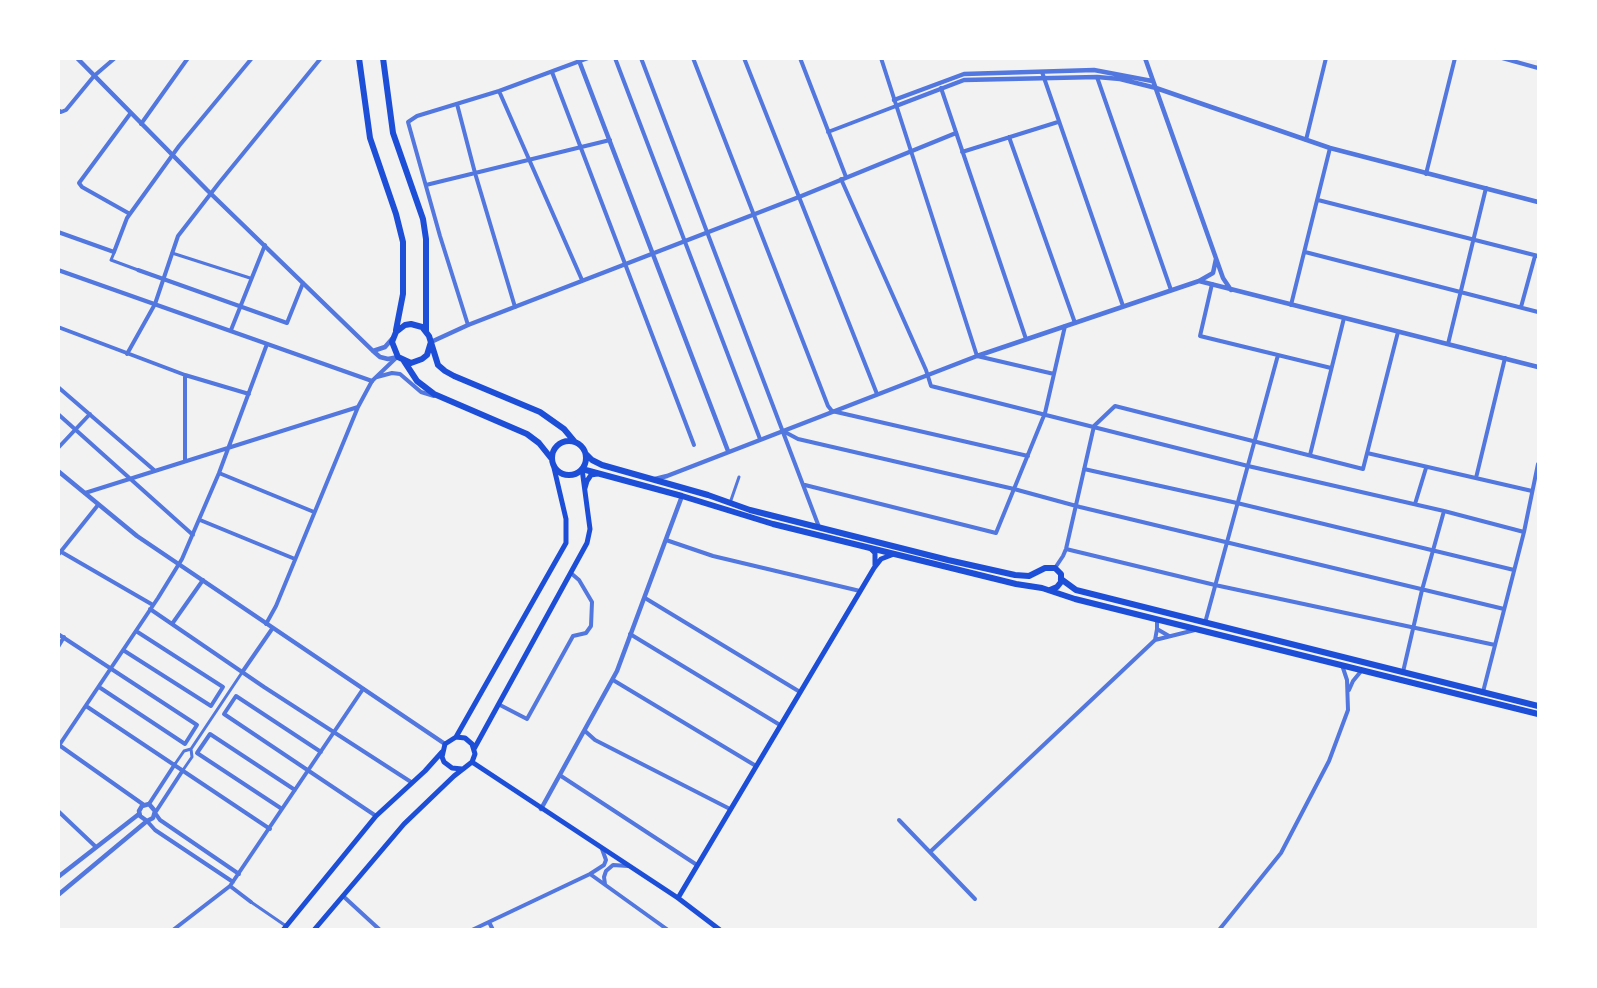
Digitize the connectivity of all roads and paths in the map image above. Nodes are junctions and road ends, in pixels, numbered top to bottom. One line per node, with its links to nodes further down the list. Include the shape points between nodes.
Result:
1 (77, 58): 24 (street)
2 (116, 58): 24 (street)
3 (188, 58): 36 (street)
4 (252, 58): 46 (street)
5 (321, 58): 53 (street)
6 (353, 58): 20 (street)
7 (383, 58): 95 (main road, via 393,133 423,219)
8 (588, 58): 19 (street)
9 (615, 58): 62 (street)
10 (641, 58): 60 (street)
11 (693, 58): 58 (street)
12 (744, 58): 54 (street)
13 (800, 58): 37 (street)
14 (881, 58): 30 (street)
15 (1145, 58): 26 (street)
16 (1326, 58): 41 (street)
17 (1455, 58): 49 (street)
18 (1502, 58): 21 (street)
19 (579, 60): 22 (street); 40 (street)
20 (359, 61): 97 (main road, via 370,138 403,242 403,294)
21 (1539, 68)
22 (552, 72): 29 (street); 42 (street)
23 (1043, 74): 25 (street); 26 (street, via 1106,71); 27 (street, via 964,80); 30 (street, via 964,74); 35 (street)
24 (94, 76): 33 (street, via 66,110); 34 (street)
25 (1097, 77): 28 (street); 79 (street)
26 (1152, 81): 28 (street)
27 (941, 88): 32 (street); 38 (street)
28 (1156, 88): 41 (street); 69 (street)
29 (499, 91): 31 (street); 47 (street)
30 (894, 100): 32 (street)
31 (457, 104): 48 (street); 51 (street, via 408,122)
32 (896, 106): 37 (street); 44 (street)
33 (60, 111)
34 (130, 114): 36 (street); 57 (street, via 80,183)
35 (1058, 122): 39 (street); 85 (street)
36 (141, 123): 46 (street)
37 (828, 132): 50 (street)
38 (956, 133): 44 (street); 45 (street)
39 (1009, 137): 45 (street); 90 (street)
40 (610, 140): 42 (street); 67 (street)
41 (1306, 140): 43 (street)
42 (581, 147): 47 (street); 70 (street)
43 (1330, 148): 49 (street); 55 (street)
44 (911, 151): 50 (street); 105 (street)
45 (962, 152): 98 (street)
46 (172, 155): 53 (street); 57 (street)
47 (528, 159): 48 (street); 75 (street)
48 (475, 173): 51 (street); 86 (street)
49 (1426, 174): 52 (street)
50 (844, 178): 54 (street); 112 (street)
51 (426, 185): 91 (street)
52 (1486, 188): 56 (street); 61 (street)
53 (211, 193): 63 (street); 66 (street, via 178,236)
54 (799, 197): 58 (street); 116 (street)
55 (1318, 200): 61 (street); 65 (street)
56 (1539, 202)
57 (130, 214): 64 (street)
58 (754, 214): 60 (street); 119 (street)
59 (58, 232): 64 (street)
60 (708, 232): 62 (street); 125 (street)
61 (1473, 240): 68 (street); 81 (street)
62 (684, 242): 67 (street); 126 (street)
63 (265, 245): 73 (street); 77 (street)
64 (114, 252): 72 (street, via 111,260)
65 (1305, 252): 81 (street); 83 (street)
66 (172, 253): 73 (street); 74 (street)
67 (653, 253): 70 (street); 132 (street)
68 (1537, 256): 87 (street)
69 (1216, 259): 76 (street, via 1213,273); 80 (street)
70 (624, 264): 75 (street); 129 (street)
71 (58, 270): 82 (street)
72 (138, 270): 74 (street)
73 (250, 278): 84 (street)
74 (163, 279): 82 (street); 84 (street)
75 (582, 280): 86 (street)
76 (1199, 280): 78 (street); 79 (street)
77 (303, 283): 84 (street, via 287,323); 102 (street)
78 (1212, 284): 80 (street); 104 (street, via 1200,336)
79 (1171, 290): 85 (street)
80 (1231, 290): 83 (street)
81 (1460, 292): 87 (street); 101 (street)
82 (155, 304): 94 (street); 103 (street)
83 (1291, 305): 89 (street)
84 (240, 306): 94 (street)
85 (1123, 306): 90 (street)
86 (516, 307): 91 (street)
87 (1521, 307): 88 (street)
88 (1539, 312)
89 (1344, 318): 96 (street); 109 (street)
90 (1075, 323): 92 (street)
91 (468, 325): 99 (street)
92 (1065, 326): 98 (street); 110 (street)
93 (58, 327): 103 (street)
94 (231, 330): 100 (street)
95 (426, 331): 97 (main road, via 411,324); 99 (main road)
96 (1398, 332): 101 (street); 133 (street)
97 (395, 334): 102 (street, via 385,347); 107 (main road, via 393,348)
98 (1026, 339): 105 (street)
99 (431, 342): 107 (main road, via 422,359 411,363); 127 (main road, via 438,365 445,371 540,412)
100 (267, 344): 113 (street); 115 (street)
101 (1448, 344): 106 (street)
102 (373, 351): 107 (street, via 380,357)
103 (127, 354): 111 (street)
104 (1278, 354): 109 (street); 128 (street)
105 (977, 356): 110 (street); 112 (street)
106 (1505, 358): 108 (street); 151 (street)
107 (401, 359): 113 (street); 117 (main road, via 417,381)
108 (1539, 367)
109 (1331, 368): 135 (street)
110 (1054, 374): 120 (street)
111 (185, 375): 115 (street); 138 (street)
112 (927, 376): 116 (street); 120 (street, via 931,386)
113 (372, 381): 117 (street, via 384,374 400,374 421,392); 118 (street)
114 (58, 387): 122 (street)
115 (249, 394): 130 (street)
116 (877, 394): 119 (street)
117 (446, 399): 137 (main road, via 527,434)
118 (358, 407): 130 (street); 165 (street)
119 (832, 411): 125 (street); 136 (street)
120 (1045, 413): 123 (street); 136 (street)
121 (58, 414): 124 (street)
122 (90, 414): 124 (street); 145 (street)
123 (1094, 426): 128 (street, via 1115,406); 140 (street); 144 (street)
124 (76, 429): 131 (street); 150 (street)
125 (782, 431): 126 (street); 153 (street); 154 (street, via 798,439)
126 (760, 439): 132 (street)
127 (574, 441): 134 (main road); 137 (main road, via 556,446)
128 (1254, 441): 135 (street); 140 (street)
129 (694, 445)
130 (229, 447): 138 (street); 146 (street)
131 (58, 448)
132 (728, 451): 152 (street)
133 (1367, 453): 135 (street, via 1364,469); 142 (street)
134 (586, 454): 143 (main road); 152 (main road, via 602,465)
135 (1310, 455)
136 (1028, 456): 154 (street)
137 (551, 458): 141 (main road)
138 (185, 460): 145 (street)
139 (1539, 464): 155 (street)
140 (1248, 466): 160 (street); 161 (street)
141 (554, 468): 143 (main road, via 572,476); 238 (main road, via 566,519 566,543)
142 (1426, 468): 151 (street); 161 (street)
143 (582, 469): 148 (main road); 156 (main road)
144 (1084, 469): 160 (street); 163 (street)
145 (154, 470): 150 (street)
146 (219, 473): 165 (street); 166 (street)
147 (59, 474): 157 (street)
148 (597, 474): 156 (main road, via 591,475); 158 (main road)
149 (739, 477): 159 (street)
150 (131, 478): 157 (street); 169 (street)
151 (1476, 478): 155 (street)
152 (653, 479): 159 (main road)
153 (804, 485): 154 (street, via 996,533); 167 (street)
154 (1014, 489): 163 (street)
155 (1532, 491): 168 (street)
156 (584, 492): 183 (main road, via 590,529)
157 (85, 493): 162 (street)
158 (682, 496): 170 (street); 172 (main road, via 751,519)
159 (730, 503): 167 (main road)
160 (1237, 503): 171 (street); 174 (street)
161 (1415, 504): 164 (street)
162 (98, 505): 175 (street); 178 (street)
163 (1076, 506): 171 (street); 173 (street)
164 (1444, 511): 168 (street); 174 (street)
165 (314, 512): 177 (street)
166 (200, 520): 169 (street); 177 (street)
167 (819, 527): 182 (main road, via 1015,575)
168 (1524, 532): 181 (street)
169 (193, 535): 178 (street)
170 (666, 540): 190 (street, via 714,556); 191 (street)
171 (1227, 543): 186 (street); 189 (street)
172 (870, 548): 176 (main road); 179 (main road, via 875,553)
173 (1066, 549): 180 (street); 186 (street)
174 (1433, 550): 181 (street); 189 (street)
175 (59, 552): 192 (street)
176 (895, 554): 179 (main road, via 886,556); 187 (main road)
177 (295, 559): 197 (street)
178 (180, 564): 185 (street); 192 (street)
179 (874, 568): 190 (main road)
180 (1055, 568): 182 (main road); 184 (main road)
181 (1514, 570): 193 (street)
182 (1039, 572): 187 (main road)
183 (572, 574): 225 (main road); 225 (street, via 592,602 591,626 586,633 573,636 527,719)
184 (1061, 579): 188 (main road, via 1059,586); 195 (main road, via 1076,590)
185 (203, 580): 196 (street); 197 (street)
186 (1215, 585): 195 (street); 198 (street)
187 (1042, 588): 188 (main road)
188 (1050, 590): 194 (main road)
189 (1422, 590): 193 (street); 198 (street)
190 (860, 591): 221 (main road)
191 (645, 598): 204 (street); 221 (street)
192 (152, 607): 196 (street); 202 (street)
193 (1504, 609): 208 (street)
194 (1157, 618): 200 (street); 201 (main road)
195 (1204, 623): 215 (main road)
196 (172, 624): 214 (street)
197 (266, 624): 199 (street)
198 (1412, 628): 208 (street); 215 (street)
199 (272, 629): 214 (street); 219 (street)
200 (1157, 629): 205 (street); 207 (street)
201 (1199, 629): 205 (street); 211 (main road)
202 (136, 631): 210 (street); 218 (street)
203 (58, 634): 206 (street)
204 (630, 634): 216 (street); 233 (street)
205 (1169, 636): 207 (street)
206 (64, 637): 209 (street); 212 (street)
207 (1155, 640): 269 (street)
208 (1495, 645): 222 (street)
209 (58, 647)
210 (123, 650): 212 (street); 227 (street)
211 (1342, 665): 213 (main road); 223 (street)
212 (111, 668): 217 (street); 232 (street)
213 (1362, 670): 223 (street); 231 (main road)
214 (243, 671): 220 (street); 235 (street)
215 (1402, 672): 222 (main road)
216 (613, 680): 236 (street); 249 (street)
217 (99, 687): 226 (street); 239 (street)
218 (223, 687): 220 (street); 227 (street)
219 (363, 689): 235 (street); 240 (street)
220 (229, 691): 224 (street); 229 (street)
221 (801, 692): 233 (main road)
222 (1483, 692): 228 (main road)
223 (1348, 694): 293 (street, via 1348,710 1329,761 1281,853)
224 (236, 696): 230 (street); 244 (street)
225 (500, 705): 243 (main road)
226 (86, 706): 241 (street); 248 (street)
227 (211, 706): 229 (street)
228 (1539, 706)
229 (217, 710): 230 (street); 234 (street)
230 (224, 714): 252 (street)
231 (1539, 714)
232 (197, 725): 234 (street); 239 (street)
233 (780, 726): 249 (main road)
234 (204, 730): 237 (street); 242 (street)
235 (335, 731): 244 (street); 254 (street)
236 (585, 731): 253 (street); 259 (street, via 595,740)
237 (210, 734): 246 (street); 255 (street)
238 (456, 737): 240 (main road); 243 (main road, via 469,741)
239 (185, 744): 242 (street)
240 (445, 744): 245 (main road)
241 (59, 746): 256 (street)
242 (191, 749): 246 (street); 248 (street, via 184,751); 251 (street, via 192,757)
243 (474, 749): 247 (main road)
244 (321, 752): 252 (street)
245 (442, 752): 250 (main road, via 448,766); 254 (main road)
246 (198, 753): 258 (street)
247 (472, 762): 250 (main road); 257 (main road)
248 (175, 764): 251 (street); 256 (street)
249 (756, 766): 259 (main road)
250 (462, 769): 280 (main road, via 404,824)
251 (183, 770): 261 (street); 266 (street)
252 (308, 772): 255 (street); 263 (street)
253 (561, 776): 257 (street); 272 (street)
254 (411, 782): 263 (main road)
255 (296, 790): 258 (street)
256 (146, 804): 261 (street); 262 (street)
257 (542, 808): 268 (main road)
258 (283, 809): 266 (street)
259 (730, 809): 272 (main road)
260 (58, 811): 267 (street)
261 (155, 813): 265 (street); 274 (street)
262 (139, 814): 265 (street); 267 (street)
263 (376, 816): 285 (main road)
264 (899, 820): 269 (street)
265 (147, 821): 277 (street); 279 (street)
266 (270, 828): 274 (street)
267 (96, 847): 276 (street)
268 (602, 848): 270 (main road); 275 (street, via 604,865)
269 (930, 852): 282 (street)
270 (614, 856): 271 (street); 273 (main road)
271 (613, 865): 273 (street); 278 (street, via 606,871)
272 (697, 865): 281 (main road)
273 (629, 866): 281 (main road)
274 (239, 874): 277 (street)
275 (590, 874): 278 (street); 284 (street)
276 (58, 878)
277 (231, 884): 283 (street); 286 (street)
278 (605, 884): 291 (street)
279 (58, 895)
280 (342, 895): 287 (main road); 288 (street)
281 (678, 898): 292 (main road)
282 (975, 899)
283 (251, 902): 285 (street)
284 (489, 922): 289 (street); 290 (street)
285 (284, 928)
286 (172, 930)
287 (314, 930)
288 (380, 930)
289 (472, 930)
290 (493, 930)
291 (668, 930)
292 (720, 930)
293 (1219, 930)

